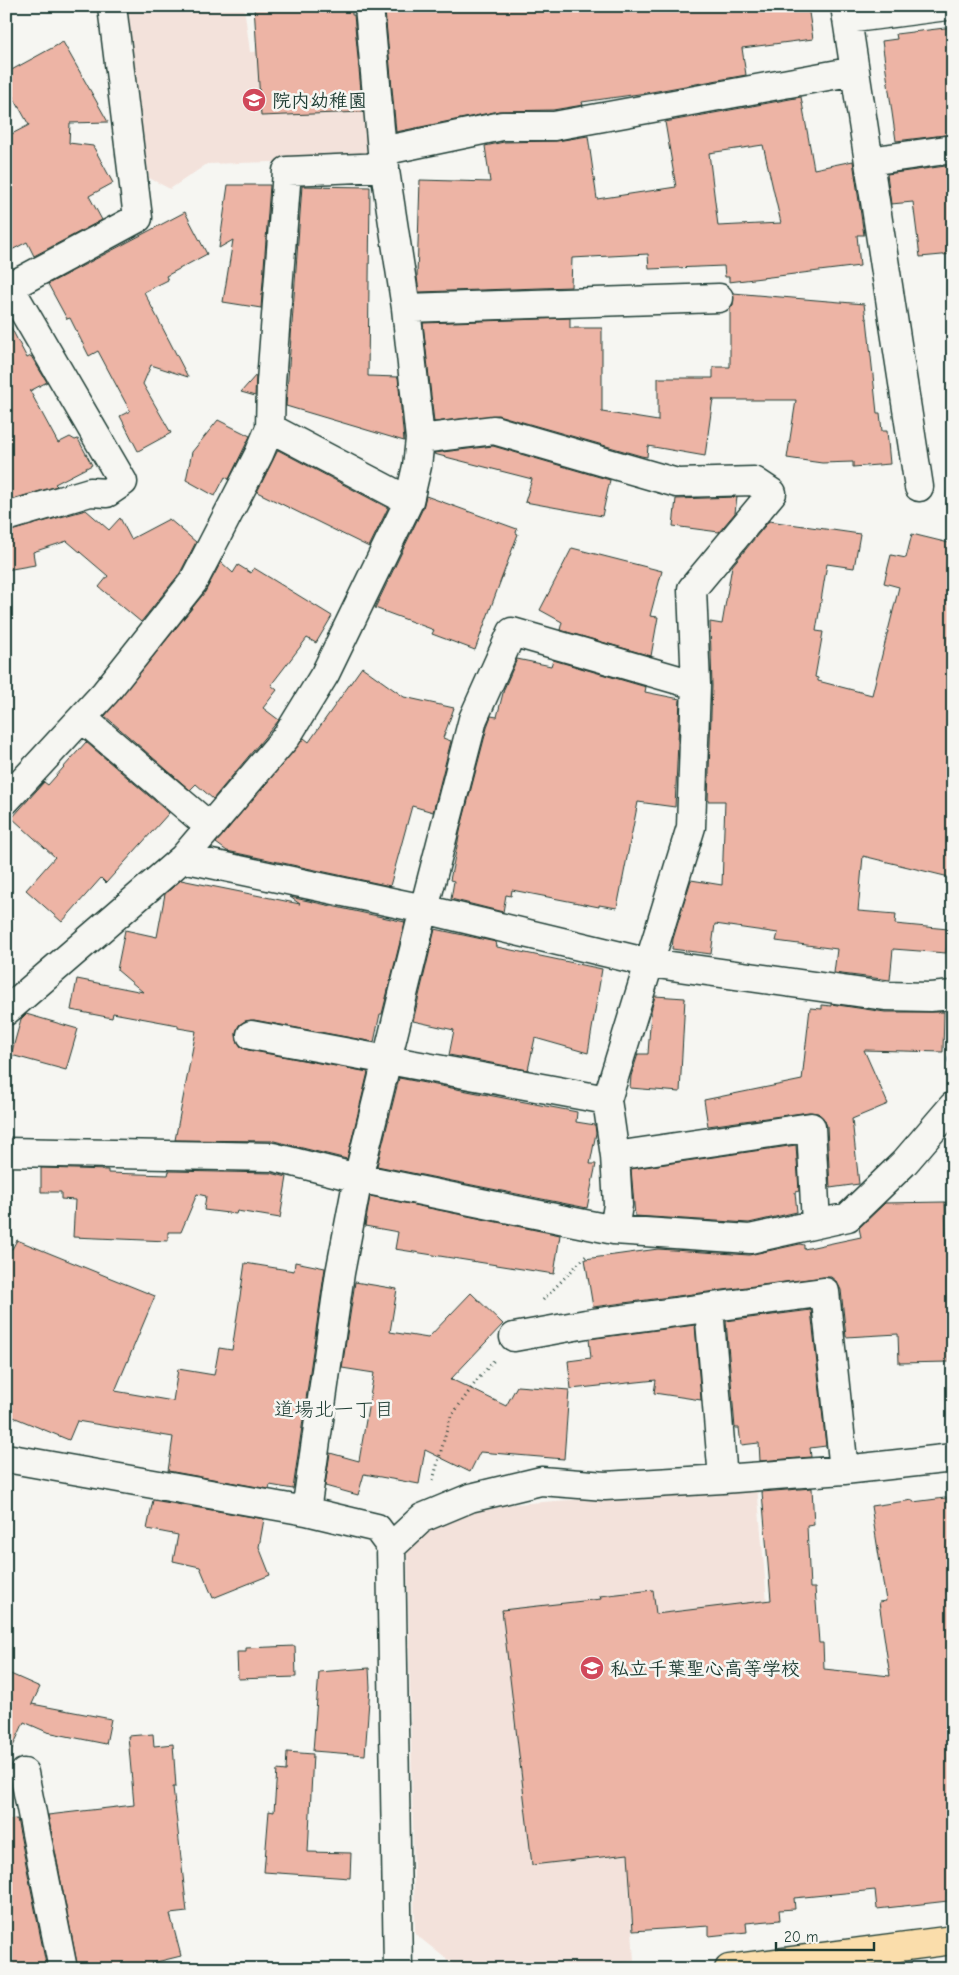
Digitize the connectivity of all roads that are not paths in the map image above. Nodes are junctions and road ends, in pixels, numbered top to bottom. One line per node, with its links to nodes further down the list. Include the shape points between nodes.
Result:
1 (112, 6): 9 (street, via 138,218)
2 (369, 6): 7 (street)
3 (947, 6): 4 (street)
4 (846, 12): 5 (street)
5 (855, 71): 7 (street, via 554,126 502,126); 8 (street)
6 (953, 149): 8 (street)
7 (384, 159): 11 (street); 12 (street, via 287,171)
8 (869, 161): 14 (street)
9 (7, 286): 16 (street, via 122,482 107,493 90,492)
10 (719, 298): 11 (street)
11 (406, 308): 13 (street)
12 (270, 428): 15 (street); 18 (street, via 193,582)
13 (420, 439): 15 (street); 17 (street, via 494,430 677,482 754,481 772,493 692,589)
14 (920, 487)
15 (409, 501): 20 (street, via 325,674 287,736)
16 (6, 517)
17 (696, 685): 22 (street, via 512,632 474,719); 23 (street, via 691,827)
18 (82, 718): 19 (street); 20 (street)
19 (6, 800)
20 (210, 827): 21 (street)
21 (183, 858): 22 (street); 25 (street)
22 (424, 909): 23 (street); 27 (street)
23 (650, 963): 24 (street, via 885,996); 28 (street)
24 (953, 995)
25 (6, 1010)
26 (251, 1035): 27 (street)
27 (387, 1060): 28 (street); 32 (street)
28 (607, 1100): 31 (street)
29 (953, 1106): 33 (street, via 904,1162 848,1217)
30 (6, 1152): 32 (street, via 272,1157)
31 (615, 1156): 33 (street, via 811,1127); 34 (street, via 618,1205)
32 (358, 1178): 34 (street); 41 (street, via 340,1273)
33 (816, 1224): 34 (street, via 750,1239)
34 (614, 1230)
35 (709, 1308): 36 (street); 39 (street, via 825,1292); 40 (street)
36 (514, 1337)
37 (6, 1458): 41 (street)
38 (953, 1458): 39 (street)
39 (844, 1470): 40 (street)
40 (723, 1479): 42 (street, via 605,1486 541,1481 470,1498 422,1518)
41 (306, 1511): 42 (street, via 377,1528)
42 (391, 1547): 46 (street)
43 (24, 1773): 45 (street)
44 (953, 1940): 47 (highway)
45 (63, 1969)
46 (398, 1969)
47 (729, 1969)

